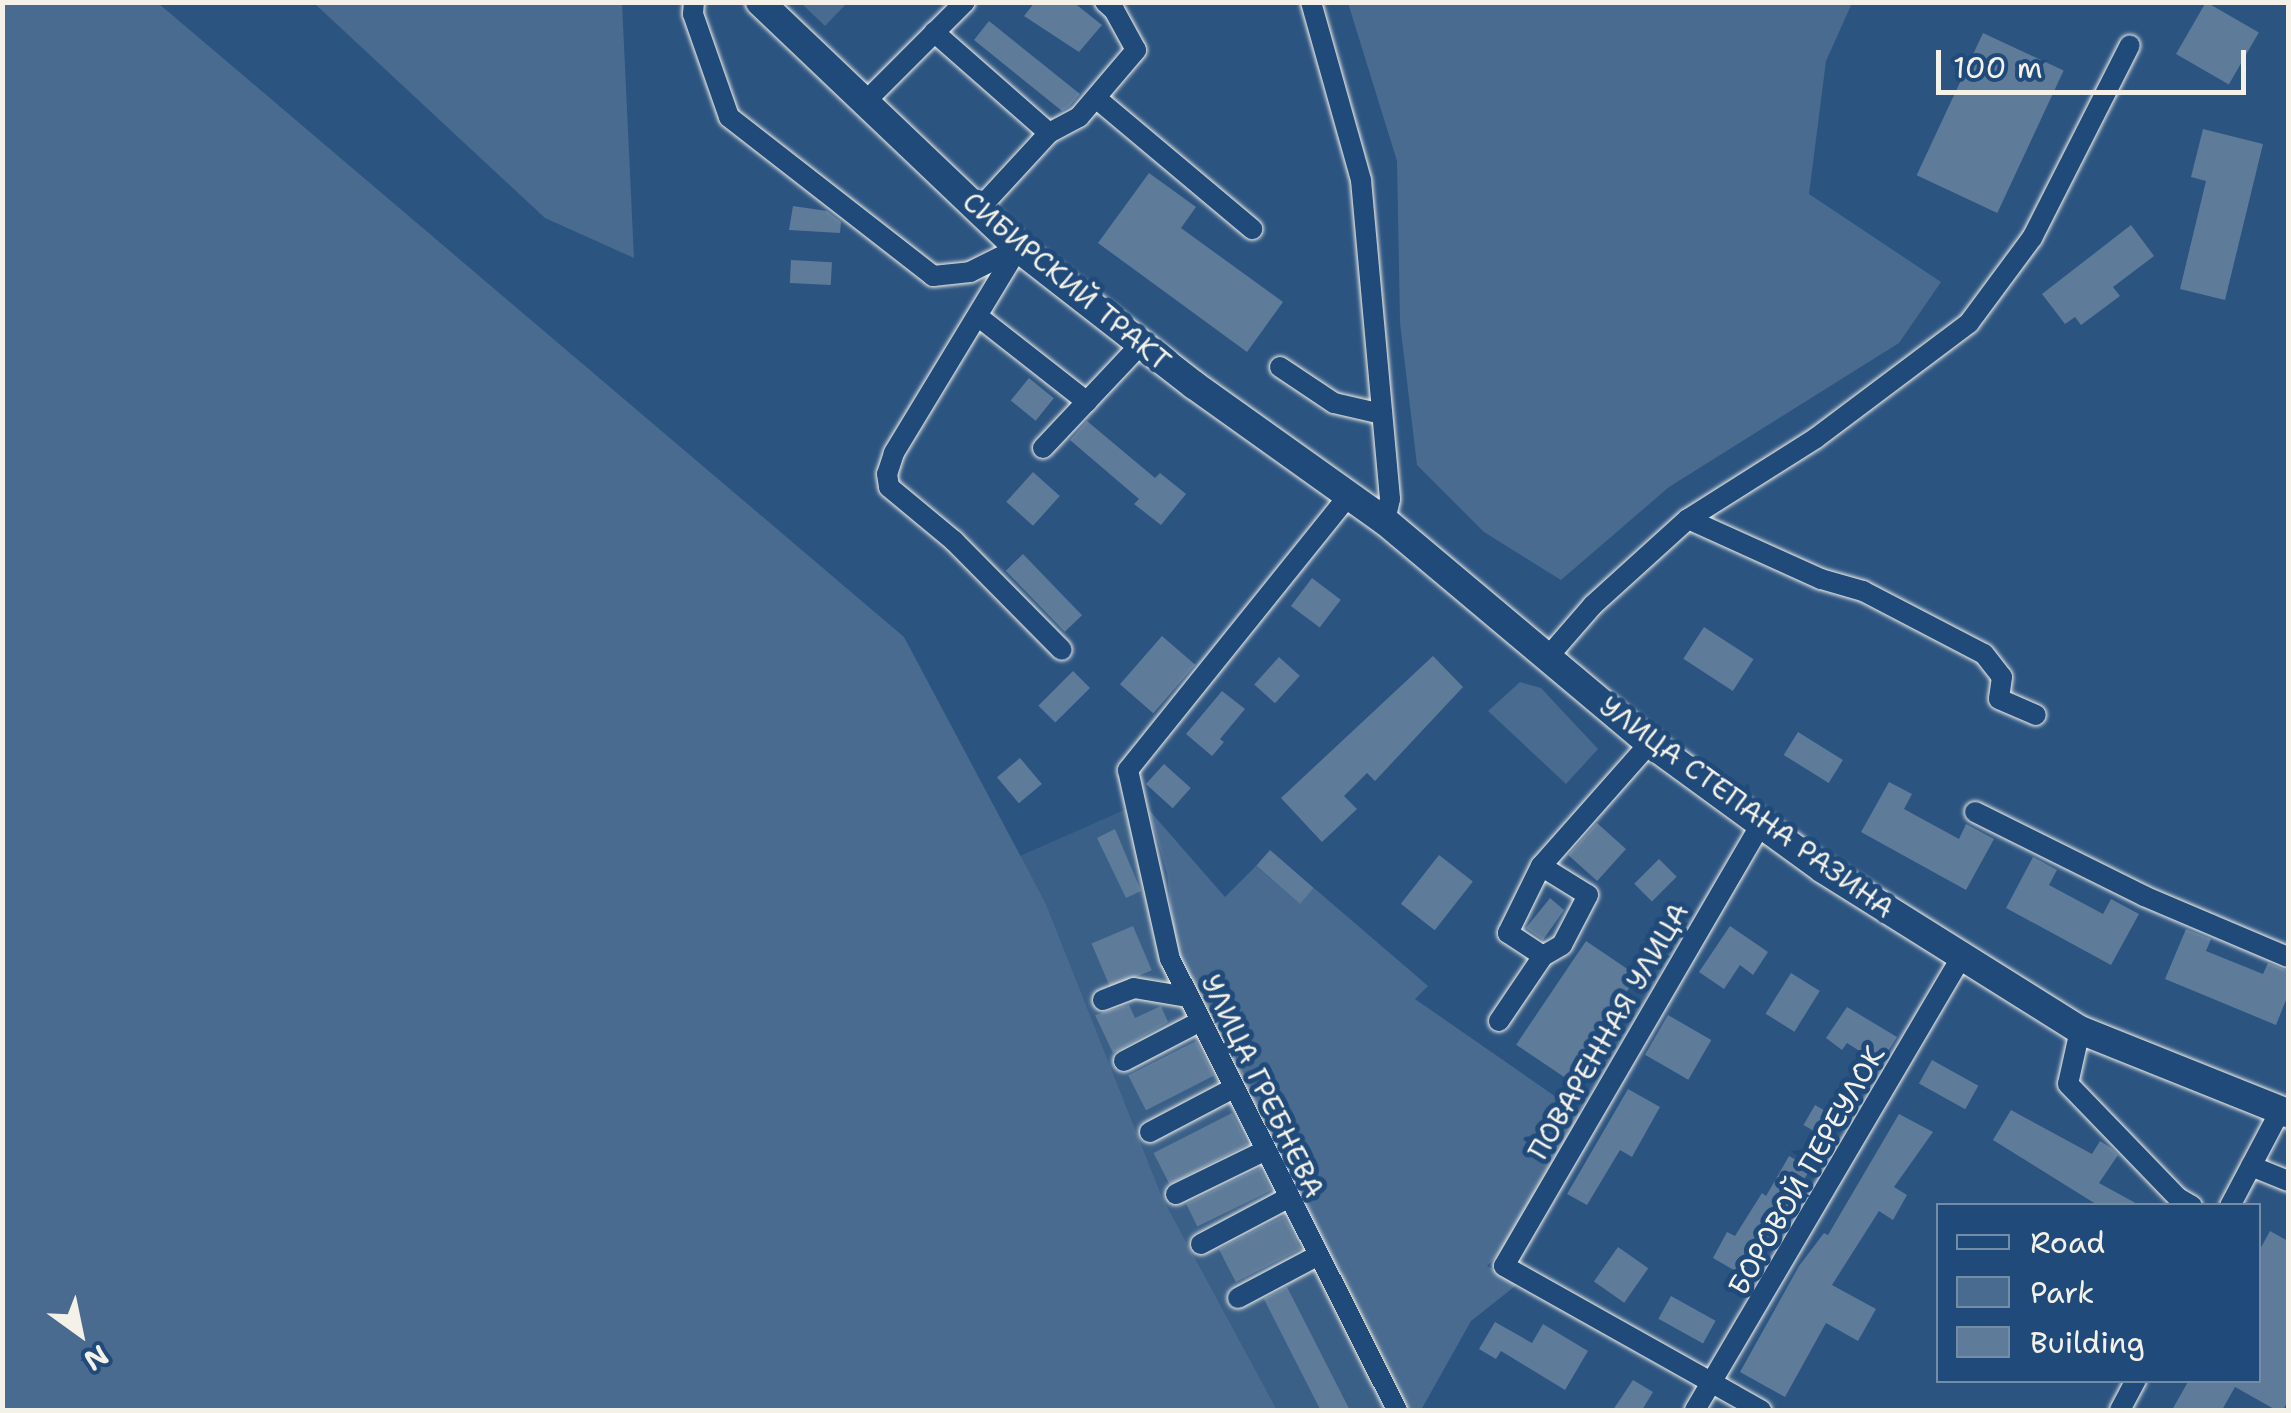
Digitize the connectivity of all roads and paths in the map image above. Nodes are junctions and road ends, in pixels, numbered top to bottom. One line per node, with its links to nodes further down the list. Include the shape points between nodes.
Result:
1 (694, 2): 13 (street, via 728,117 932,276 970,272)
2 (760, 2): 9 (main road, СИБИРСКИЙ ТРАКТ)
3 (965, 2): 6 (street)
4 (1105, 2): 8 (street, via 1136,50)
5 (1310, 2): 18 (street, via 1361,180)
6 (934, 32): 9 (street); 10 (street)
7 (2130, 45): 21 (street, via 2032,238 1970,323 1816,438)
8 (1096, 98): 10 (street, via 1079,117); 12 (street)
9 (865, 102): 11 (main road, СИБИРСКИЙ ТРАКТ)
10 (1049, 133): 11 (street)
11 (978, 210): 13 (main road, СИБИРСКИЙ ТРАКТ)
12 (1252, 229)
13 (1018, 248): 14 (street); 15 (main road, СИБИРСКИЙ ТРАКТ)
14 (980, 318): 17 (street); 23 (street, via 894,453 888,487)
15 (1141, 344): 17 (street); 20 (main road, СИБИРСКИЙ ТРАКТ)
16 (1280, 367): 18 (street, via 1334,403)
17 (1087, 402): 19 (street)
18 (1382, 414): 22 (street, via 1390,499)
19 (1043, 448)
20 (1350, 495): 22 (main road, УЛИЦА СТЕПАНА РАЗИНА); 33 (street, УЛИЦА ГРЕБНЕВА, via 1128,770 1170,959)
21 (1688, 519): 24 (street, via 1593,605); 25 (street, via 1863,591 1984,654 2002,677 2000,699)
22 (1385, 521): 24 (main road, УЛИЦА СТЕПАНА РАЗИНА)
23 (1062, 650)
24 (1547, 658): 26 (main road, УЛИЦА СТЕПАНА РАЗИНА)
25 (2036, 716)
26 (1650, 742): 28 (main road, УЛИЦА СТЕПАНА РАЗИНА); 29 (street)
27 (1975, 812): 32 (street, via 2144,896)
28 (1760, 824): 31 (main road, УЛИЦА СТЕПАНА РАЗИНА); 52 (street, ПОВАРЕННАЯ УЛИЦА, via 1504,1266)
29 (1542, 866): 30 (street, via 1508,932); 30 (street, via 1588,895 1562,945)
30 (1543, 956): 35 (street)
31 (1962, 956): 37 (main road, УЛИЦА СТЕПАНА РАЗИНА); 52 (street, БОРОВОЙ ПЕРЕУЛОК)
32 (2288, 957)
33 (1188, 997): 34 (street, via 1134,988); 36 (street, УЛИЦА ГРЕБНЕВА)
34 (1103, 1000)
35 (1499, 1021)
36 (1199, 1022): 38 (street); 39 (street, УЛИЦА ГРЕБНЕВА)
37 (2080, 1030): 40 (main road, УЛИЦА СТЕПАНА РАЗИНА); 47 (street, via 2068,1084)
38 (1124, 1062)
39 (1232, 1089): 41 (street); 42 (street, УЛИЦА ГРЕБНЕВА)
40 (2284, 1112): 43 (street)
41 (1150, 1132)
42 (1264, 1151): 45 (street); 46 (street, УЛИЦА ГРЕБНЕВА)
43 (2251, 1166): 44 (street); 48 (street)
44 (2288, 1180)
45 (1176, 1194)
46 (1288, 1198): 49 (street); 50 (street, УЛИЦА ГРЕБНЕВА)
47 (2187, 1203)
48 (2232, 1203)
49 (1200, 1244)
50 (1317, 1256): 51 (street); 54 (street, УЛИЦА ГРЕБНЕВА)
51 (1238, 1298)
52 (1714, 1382): 55 (street, БОРОВОЙ ПЕРЕУЛОК); 56 (street)
53 (2134, 1383): 57 (street)
54 (1396, 1410)
55 (1695, 1410)
56 (1761, 1410)
57 (2120, 1410)

